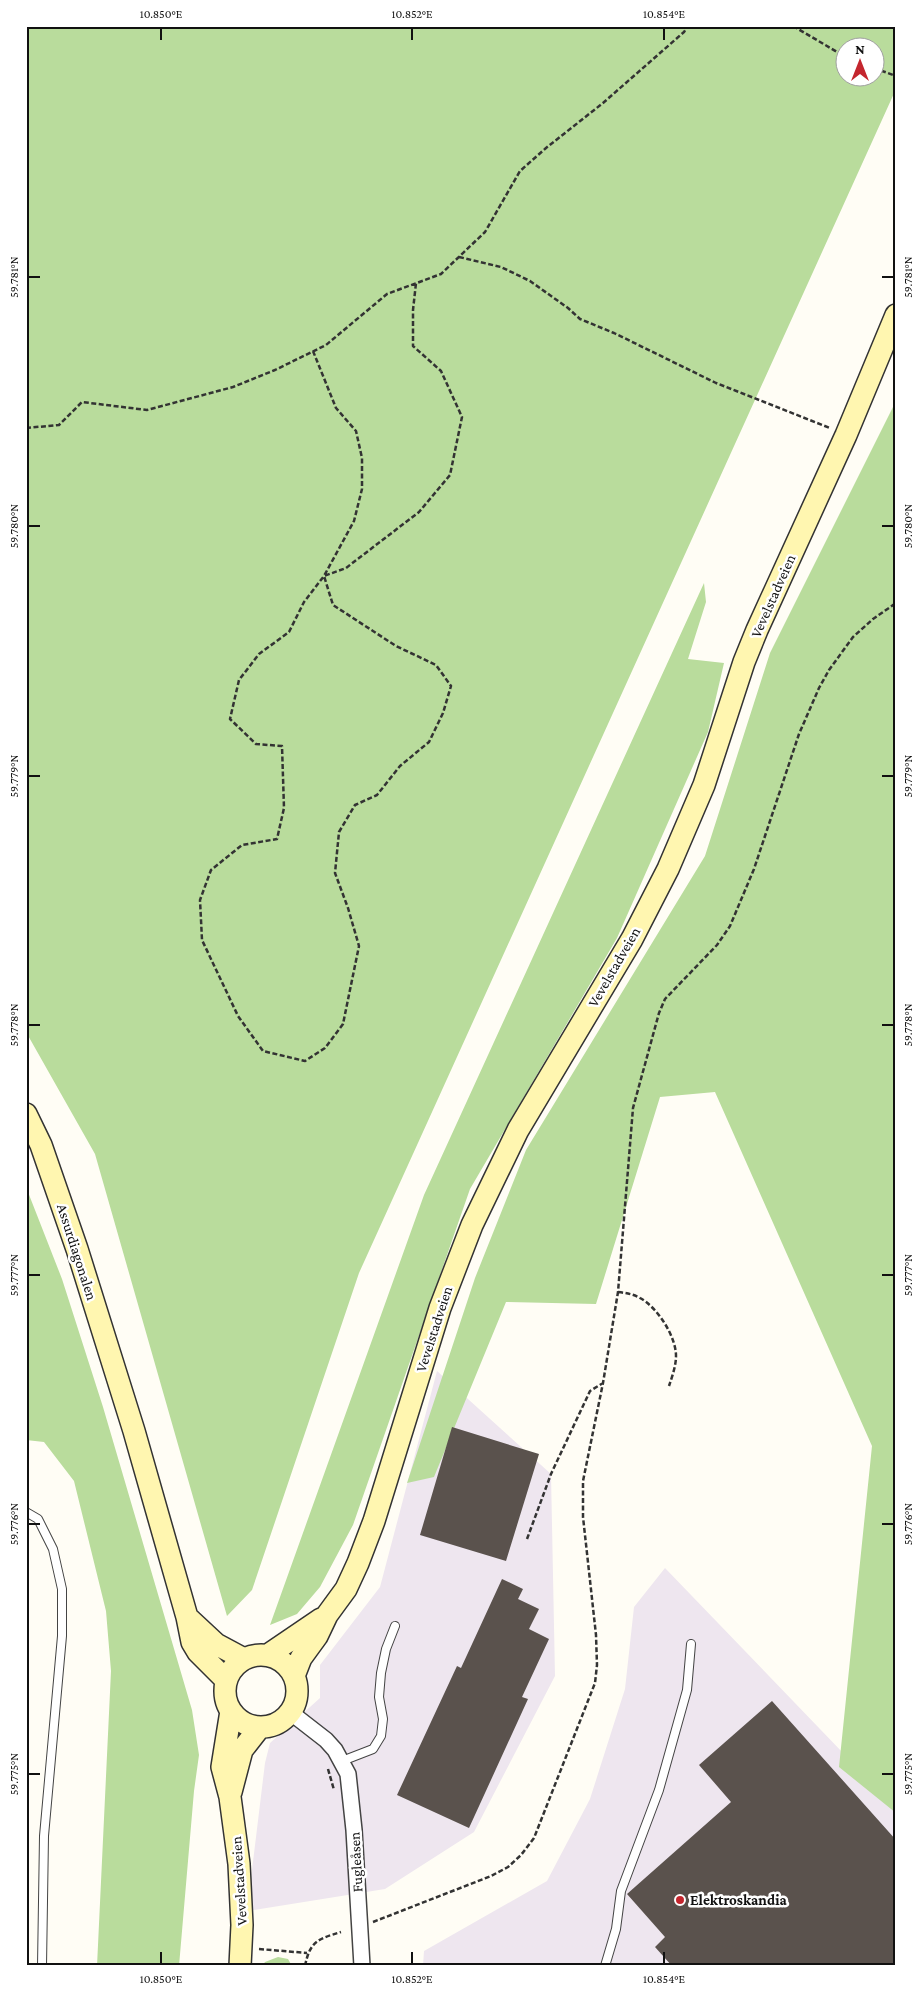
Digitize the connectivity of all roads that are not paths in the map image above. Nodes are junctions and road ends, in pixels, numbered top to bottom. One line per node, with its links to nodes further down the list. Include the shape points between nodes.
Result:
1 (896, 315): 4 (main road, Vevelstadveien, via 846,435 757,630 704,785 668,869 632,939 518,1130 472,1225 440,1308 365,1548 352,1577)
2 (26, 1114): 5 (main road, Assurdiagonalen, via 41,1145 74,1240 122,1392)
3 (26, 1512): 18 (lane, via 38,1519 53,1548 62,1589 62,1636 44,1836)
4 (327, 1615): 8 (main road, Vevelstadveien); 10 (main road, Vevelstadveien, via 296,1667)
5 (186, 1617): 9 (main road, via 216,1644); 11 (main road, via 198,1652)
6 (395, 1626): 15 (lane, via 380,1673 381,1736 373,1749)
7 (691, 1644): 20 (lane, via 687,1690 659,1790 621,1891 616,1929)
8 (268, 1655): 9 (main road, Vevelstadveien); 10 (main road, via 283,1662)
9 (244, 1658): 11 (main road, via 233,1667)
10 (294, 1676): 13 (main road, Vevelstadveien, via 296,1698)
11 (226, 1680): 12 (main road, Vevelstadveien, via 225,1696)
12 (231, 1712): 14 (main road, via 243,1723); 16 (main road, Vevelstadveien, via 222,1767)
13 (290, 1712): 14 (main road, via 277,1723); 15 (street, Fugleåsen, via 326,1740)
14 (260, 1727): 16 (main road, Vevelstadveien, via 242,1750)
15 (342, 1761): 19 (street, Fugleåsen, via 348,1774 352,1802)
16 (230, 1796): 17 (main road, Vevelstadveien, via 242,1907)
17 (241, 1957)
18 (42, 1966)
19 (362, 1966)
20 (605, 1966)

